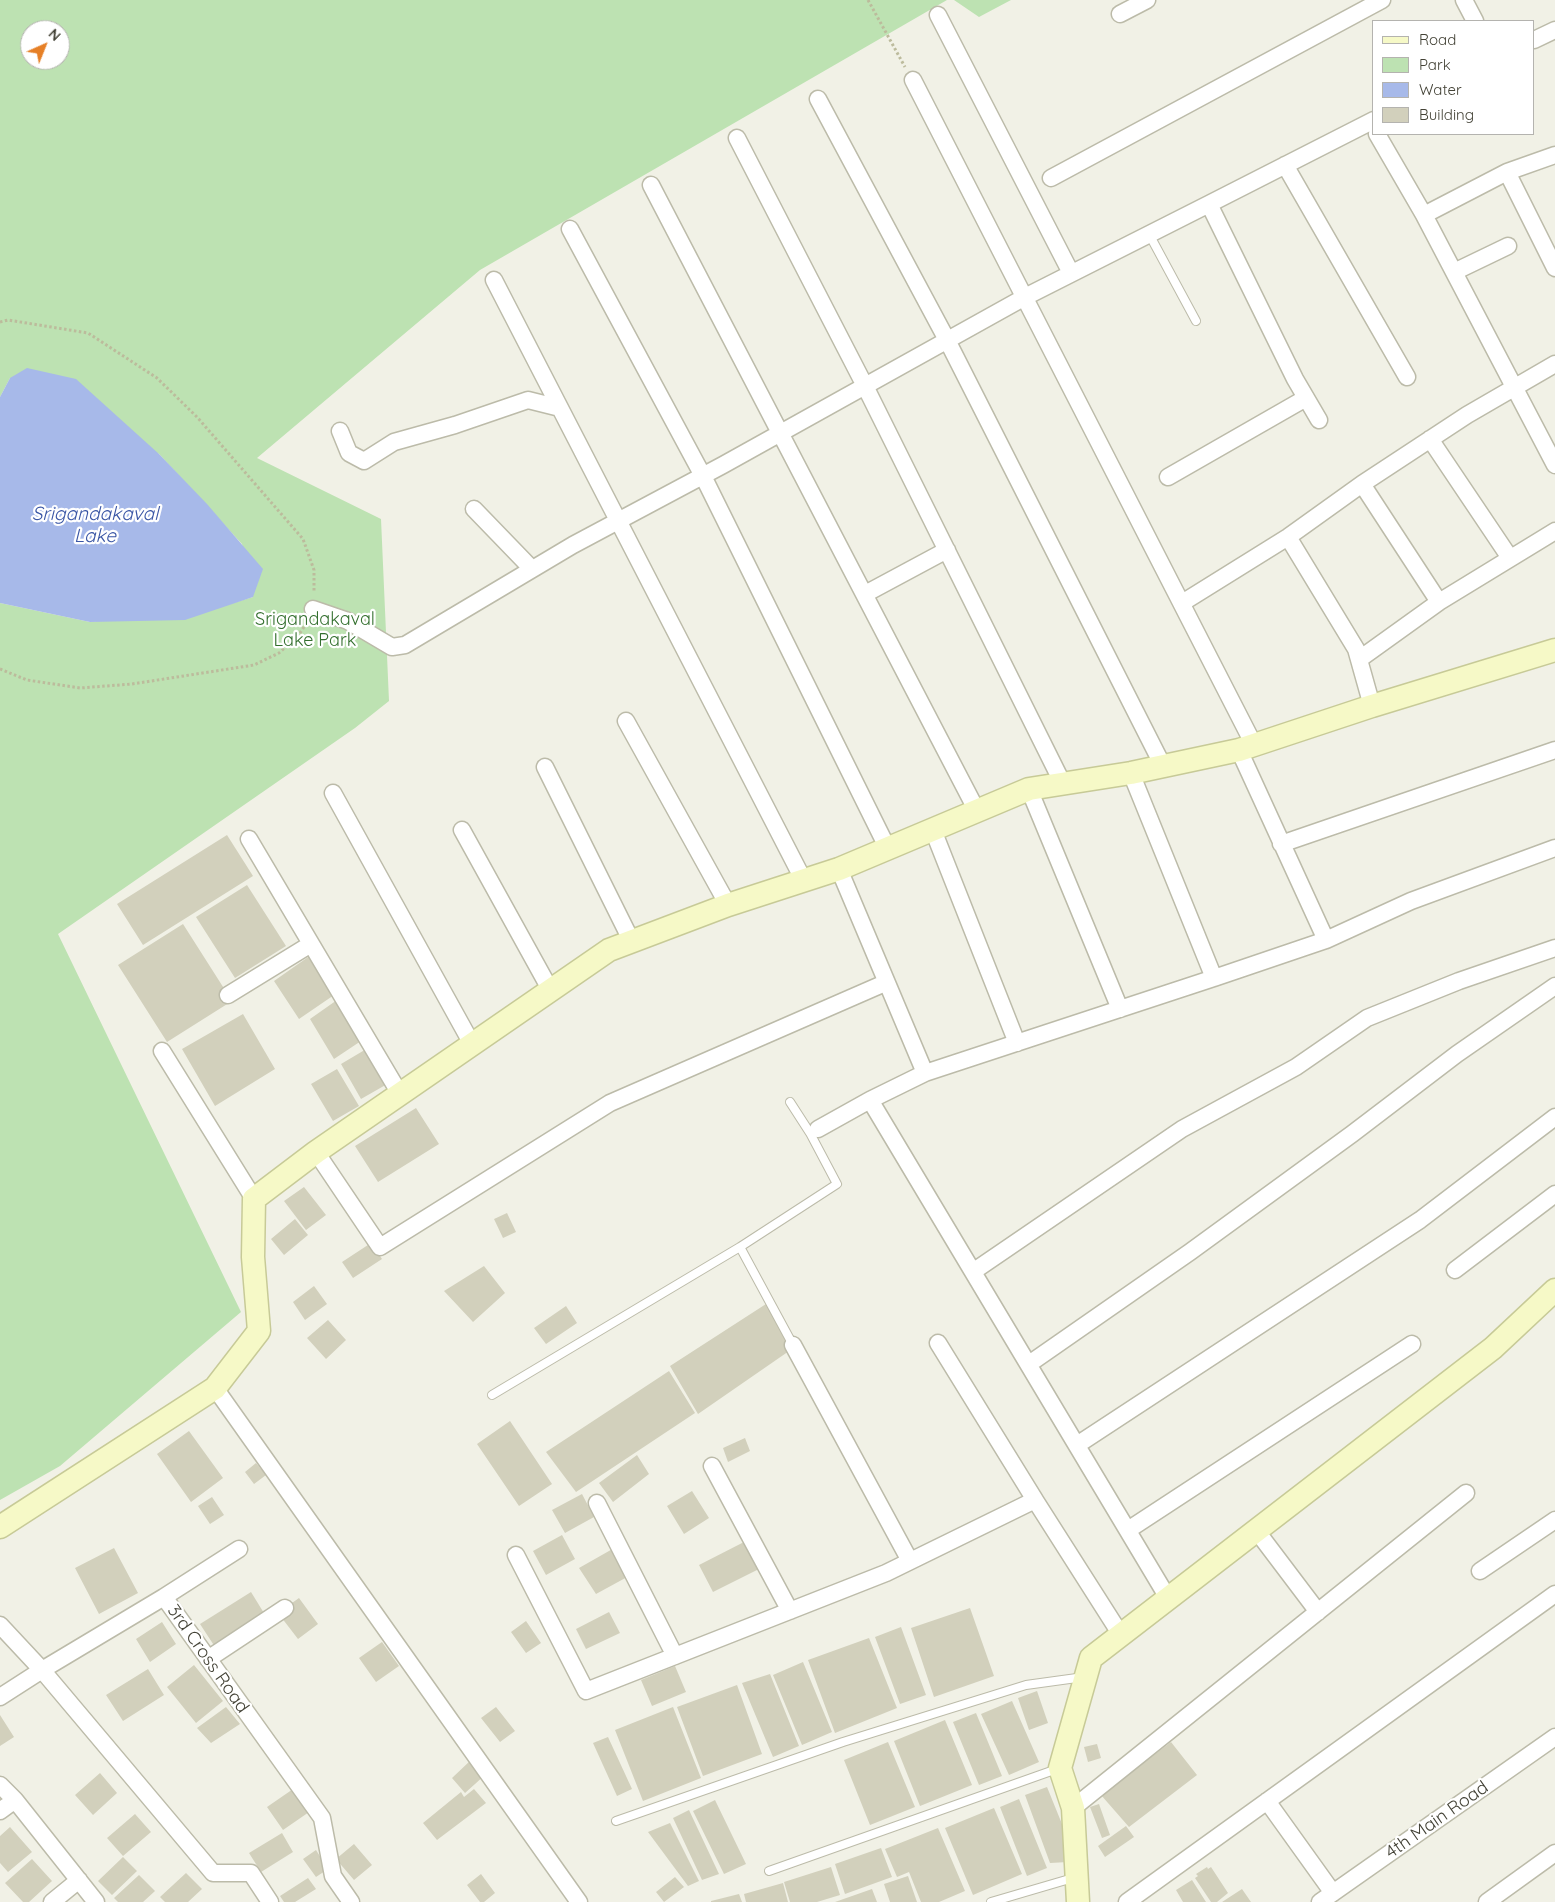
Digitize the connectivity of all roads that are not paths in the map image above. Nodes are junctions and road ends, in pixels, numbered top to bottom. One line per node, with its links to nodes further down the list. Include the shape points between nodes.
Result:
1 (1147, 0): 4 (street)
2 (1382, 0): 17 (street)
3 (1464, 0): 6 (street)
4 (1120, 14)
5 (938, 15): 26 (street)
6 (1474, 20)
7 (1555, 30): 8 (street)
8 (1535, 40)
9 (913, 80): 28 (street)
10 (818, 99): 30 (street)
11 (1372, 127): 15 (street)
12 (1379, 135): 20 (street)
13 (737, 138): 33 (street)
14 (1555, 155): 16 (street)
15 (1284, 165): 19 (street); 32 (street)
16 (1507, 172): 20 (street); 24 (street)
17 (1051, 178)
18 (651, 185): 39 (street)
19 (1209, 204): 22 (street); 35 (street)
20 (1424, 215): 25 (street)
21 (570, 229): 42 (street)
22 (1149, 234): 26 (street); 29 (lane)
23 (1508, 246): 25 (street)
24 (1555, 268)
25 (1454, 272): 34 (street)
26 (1072, 273): 28 (street)
27 (494, 280): 36 (street)
28 (1025, 297): 30 (street); 54 (street)
29 (1196, 322)
30 (947, 340): 33 (street); 62 (street)
31 (1555, 364): 34 (street)
32 (1407, 377)
33 (865, 386): 39 (street); 49 (street)
34 (1513, 388): 40 (street); 41 (street)
35 (1306, 398): 37 (street); 43 (street)
36 (560, 408): 38 (street, via 528,400 455,426 394,442 364,460 349,453); 46 (street)
37 (1319, 420)
38 (340, 431)
39 (781, 433): 42 (street); 52 (street)
40 (1430, 439): 44 (street); 50 (street)
41 (1555, 465)
42 (703, 476): 46 (street); 74 (street)
43 (1168, 477)
44 (1362, 484): 48 (street); 53 (street)
45 (474, 509): 51 (street)
46 (619, 521): 51 (street); 76 (street)
47 (1555, 531): 50 (street)
48 (1288, 537): 54 (street); 57 (street)
49 (947, 550): 52 (street); 65 (street)
50 (1510, 558): 53 (street)
51 (532, 569): 55 (street, via 405,645 392,647 348,621)
52 (865, 594): 68 (street)
53 (1439, 602): 57 (street)
54 (1182, 603): 60 (street)
55 (313, 610)
56 (1555, 650): 58 (street)
57 (1360, 658): 58 (street)
58 (1372, 706): 60 (street)
59 (626, 720): 77 (street)
60 (1246, 747): 62 (street); 72 (street)
61 (1555, 750): 72 (street)
62 (1164, 766): 64 (street)
63 (545, 767): 79 (street)
64 (1131, 773): 65 (street); 82 (street)
65 (1063, 784): 66 (street)
66 (1030, 789): 68 (street); 87 (street)
67 (333, 793): 89 (street)
68 (977, 811): 70 (street)
69 (462, 830): 85 (street)
70 (933, 830): 74 (street); 88 (street)
71 (249, 839): 80 (street)
72 (1281, 844): 78 (street)
73 (1555, 848): 78 (street, via 1411,900)
74 (888, 849): 75 (street)
75 (839, 870): 76 (street); 83 (street)
76 (804, 880): 77 (street)
77 (728, 905): 79 (street)
78 (1326, 940): 82 (street)
79 (632, 942): 85 (street, via 610,950)
80 (311, 944): 86 (street); 92 (street)
81 (1555, 948): 101 (street, via 1458,981 1367,1018 1296,1067 1182,1129)
82 (1214, 978): 87 (street)
83 (885, 983): 91 (street); 97 (street, via 610,1103 380,1247)
84 (1555, 986): 107 (street, via 1457,1054 1190,1252)
85 (551, 991): 89 (street)
86 (228, 995)
87 (1120, 1009): 88 (street)
88 (1017, 1043): 91 (street)
89 (472, 1044): 92 (street)
90 (162, 1051): 99 (street)
91 (924, 1073): 93 (street)
92 (400, 1094): 97 (street)
93 (870, 1100): 96 (street); 101 (street)
94 (790, 1102): 96 (lane)
95 (1555, 1117): 110 (street, via 1420,1220)
96 (814, 1131): 100 (lane, via 837,1184)
97 (316, 1152): 99 (street)
98 (1555, 1194): 102 (street)
99 (254, 1199): 108 (street, via 253,1257 259,1331)
100 (740, 1247): 106 (lane); 109 (lane)
101 (974, 1270): 107 (street)
102 (1455, 1270)
103 (1555, 1290): 118 (street, via 1493,1348)
104 (938, 1343): 113 (street)
105 (1412, 1344): 117 (street)
106 (793, 1345): 121 (street)
107 (1029, 1364): 110 (street)
108 (216, 1388): 116 (street); 153 (street)
109 (492, 1395)
110 (1077, 1445): 117 (street)
111 (712, 1466): 127 (street)
112 (1466, 1493): 128 (street)
113 (1035, 1500): 121 (street); 130 (street)
114 (597, 1503): 131 (street)
115 (1555, 1520): 122 (street)
116 (0, 1527)
117 (1128, 1530): 125 (street)
118 (1256, 1530): 125 (street); 128 (street)
119 (239, 1549): 124 (street)
120 (516, 1556): 131 (street, via 586,1691)
121 (910, 1561): 127 (street)
122 (1480, 1571)
123 (1555, 1594): 140 (street)
124 (164, 1597): 132 (street, 3rd Cross Road); 133 (street, 3rd Cross Road)
125 (1168, 1598): 130 (street)
126 (285, 1608): 132 (street)
127 (790, 1611): 131 (street)
128 (1318, 1612): 141 (street)
129 (0, 1625): 133 (street)
130 (1121, 1635): 134 (street, via 1091,1658)
131 (675, 1656)
132 (208, 1659): 152 (street, 3rd Cross Road, via 322,1818 333,1876)
133 (42, 1670): 135 (street, 3rd Cross Road); 151 (street, via 213,1873 251,1874)
134 (1086, 1677): 137 (street); 143 (lane, via 1026,1685 843,1742)
135 (0, 1697)
136 (1555, 1738): 148 (street, 4th Main Road)
137 (1060, 1768): 141 (street); 145 (lane)
138 (0, 1785): 139 (street)
139 (15, 1800): 142 (street); 147 (street)
140 (1267, 1801): 148 (street); 156 (street)
141 (1073, 1808): 146 (street)
142 (0, 1811)
143 (616, 1821)
144 (1555, 1853): 157 (street)
145 (770, 1871)
146 (1076, 1877): 154 (lane); 155 (street)
147 (79, 1880): 149 (street); 150 (street)
148 (1326, 1897)
149 (52, 1902)
150 (96, 1902)
151 (270, 1902)
152 (351, 1902)
153 (579, 1902)
154 (991, 1902)
155 (1078, 1902)
156 (1127, 1902)
157 (1487, 1902)

